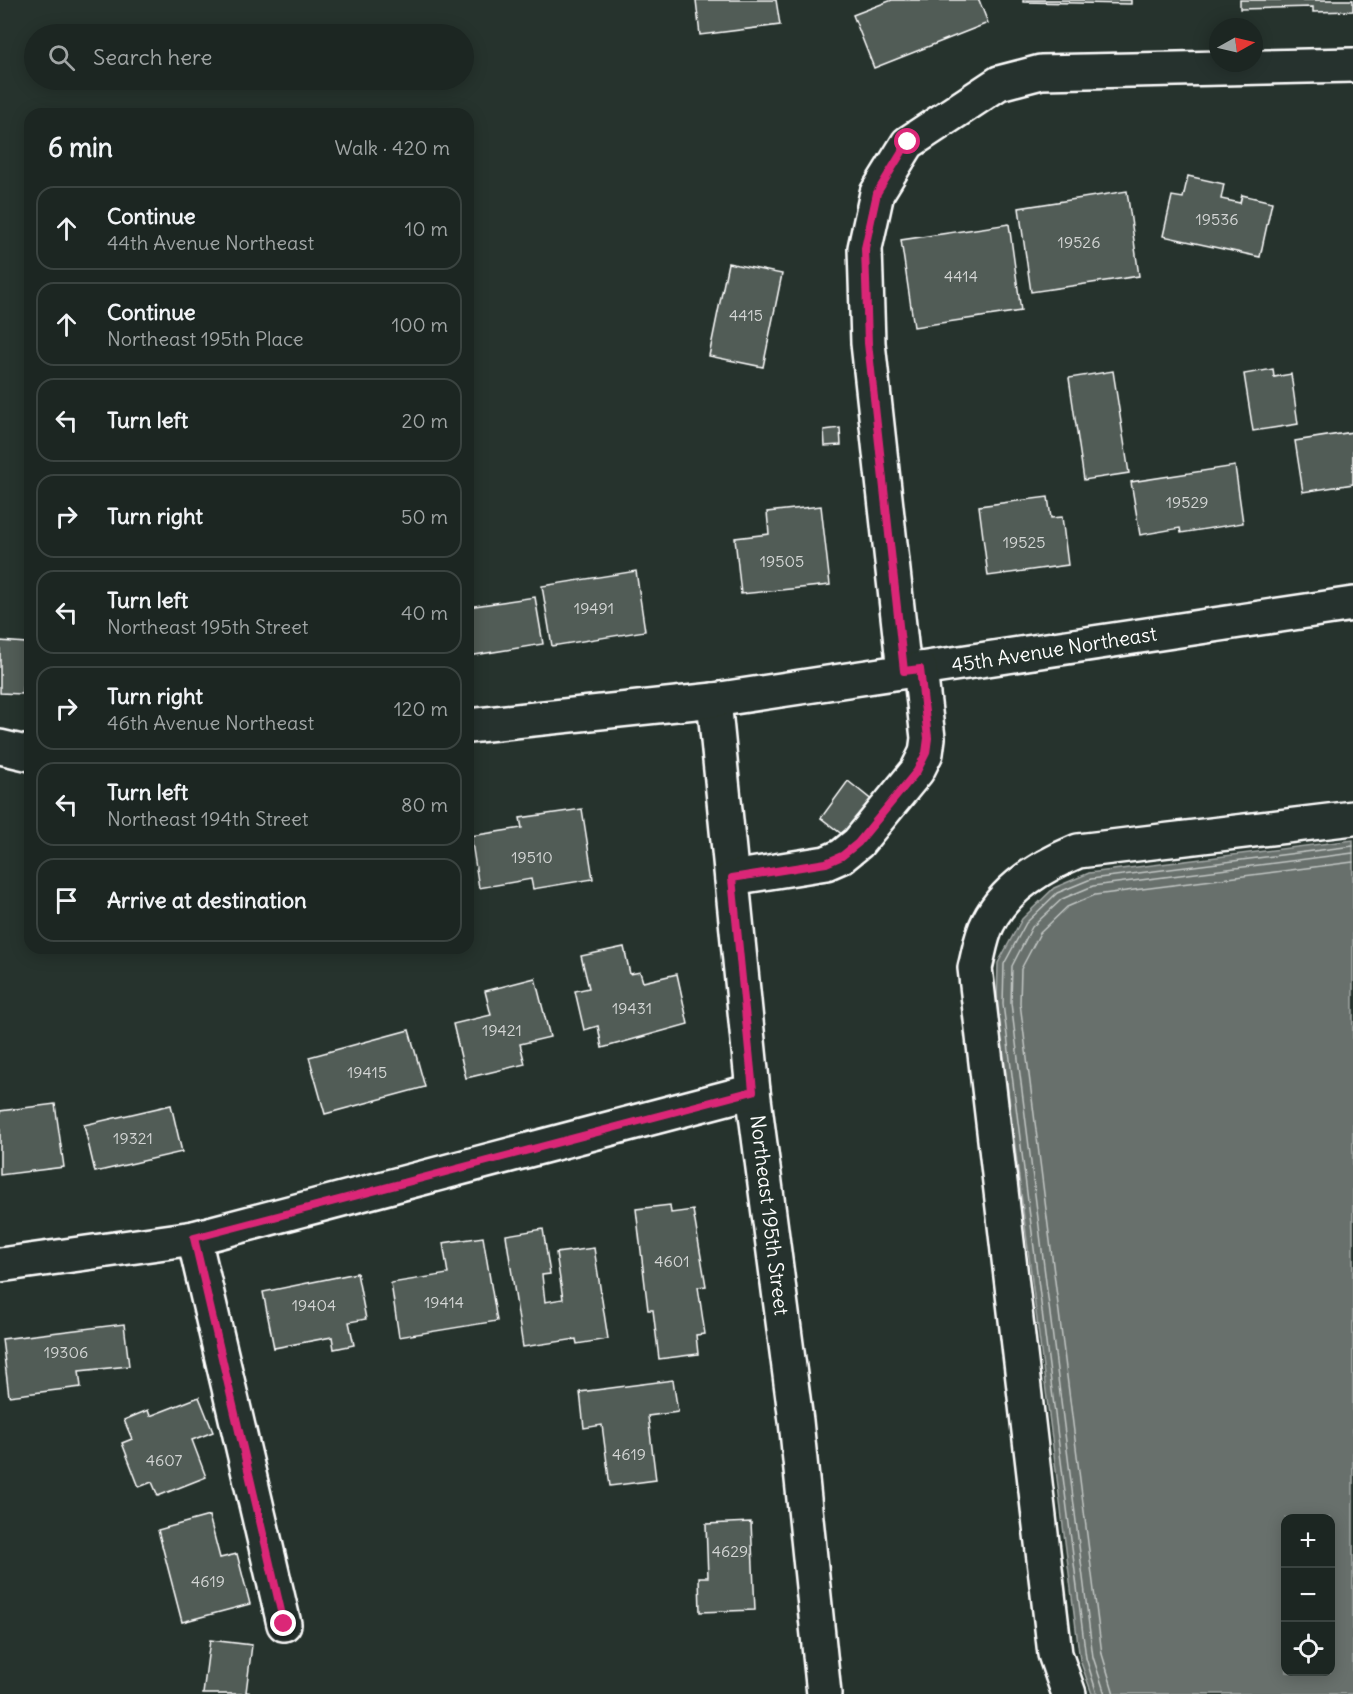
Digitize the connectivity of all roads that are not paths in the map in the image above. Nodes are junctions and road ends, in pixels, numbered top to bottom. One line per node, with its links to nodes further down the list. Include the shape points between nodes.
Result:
1 (1353, 66): 3 (street, via 1041,72 999,83 908,142 877,193 865,248 868,343)
2 (1353, 604): 3 (street, 45th Avenue Northeast)
3 (912, 670): 4 (street, 45th Avenue Northeast); 11 (street, via 928,738 926,753 917,771 858,843 826,863)
4 (714, 700): 5 (street, 45th Avenue Northeast); 11 (street, Northeast 195th Street)
5 (511, 722): 6 (street, 45th Avenue Northeast); 7 (street)
6 (474, 725)
7 (474, 733)
8 (0, 747): 9 (street)
9 (24, 753)
10 (1353, 818): 17 (street, via 1078,851 1029,878 1007,897 988,923 975,968 1055,1654)
11 (732, 878): 12 (street, Northeast 195th Street)
12 (753, 1091): 13 (street); 16 (street, Northeast 195th Street, via 796,1421)
13 (194, 1238): 14 (street); 15 (street)
14 (0, 1265)
15 (284, 1624)
16 (824, 1694)
17 (1069, 1694)

